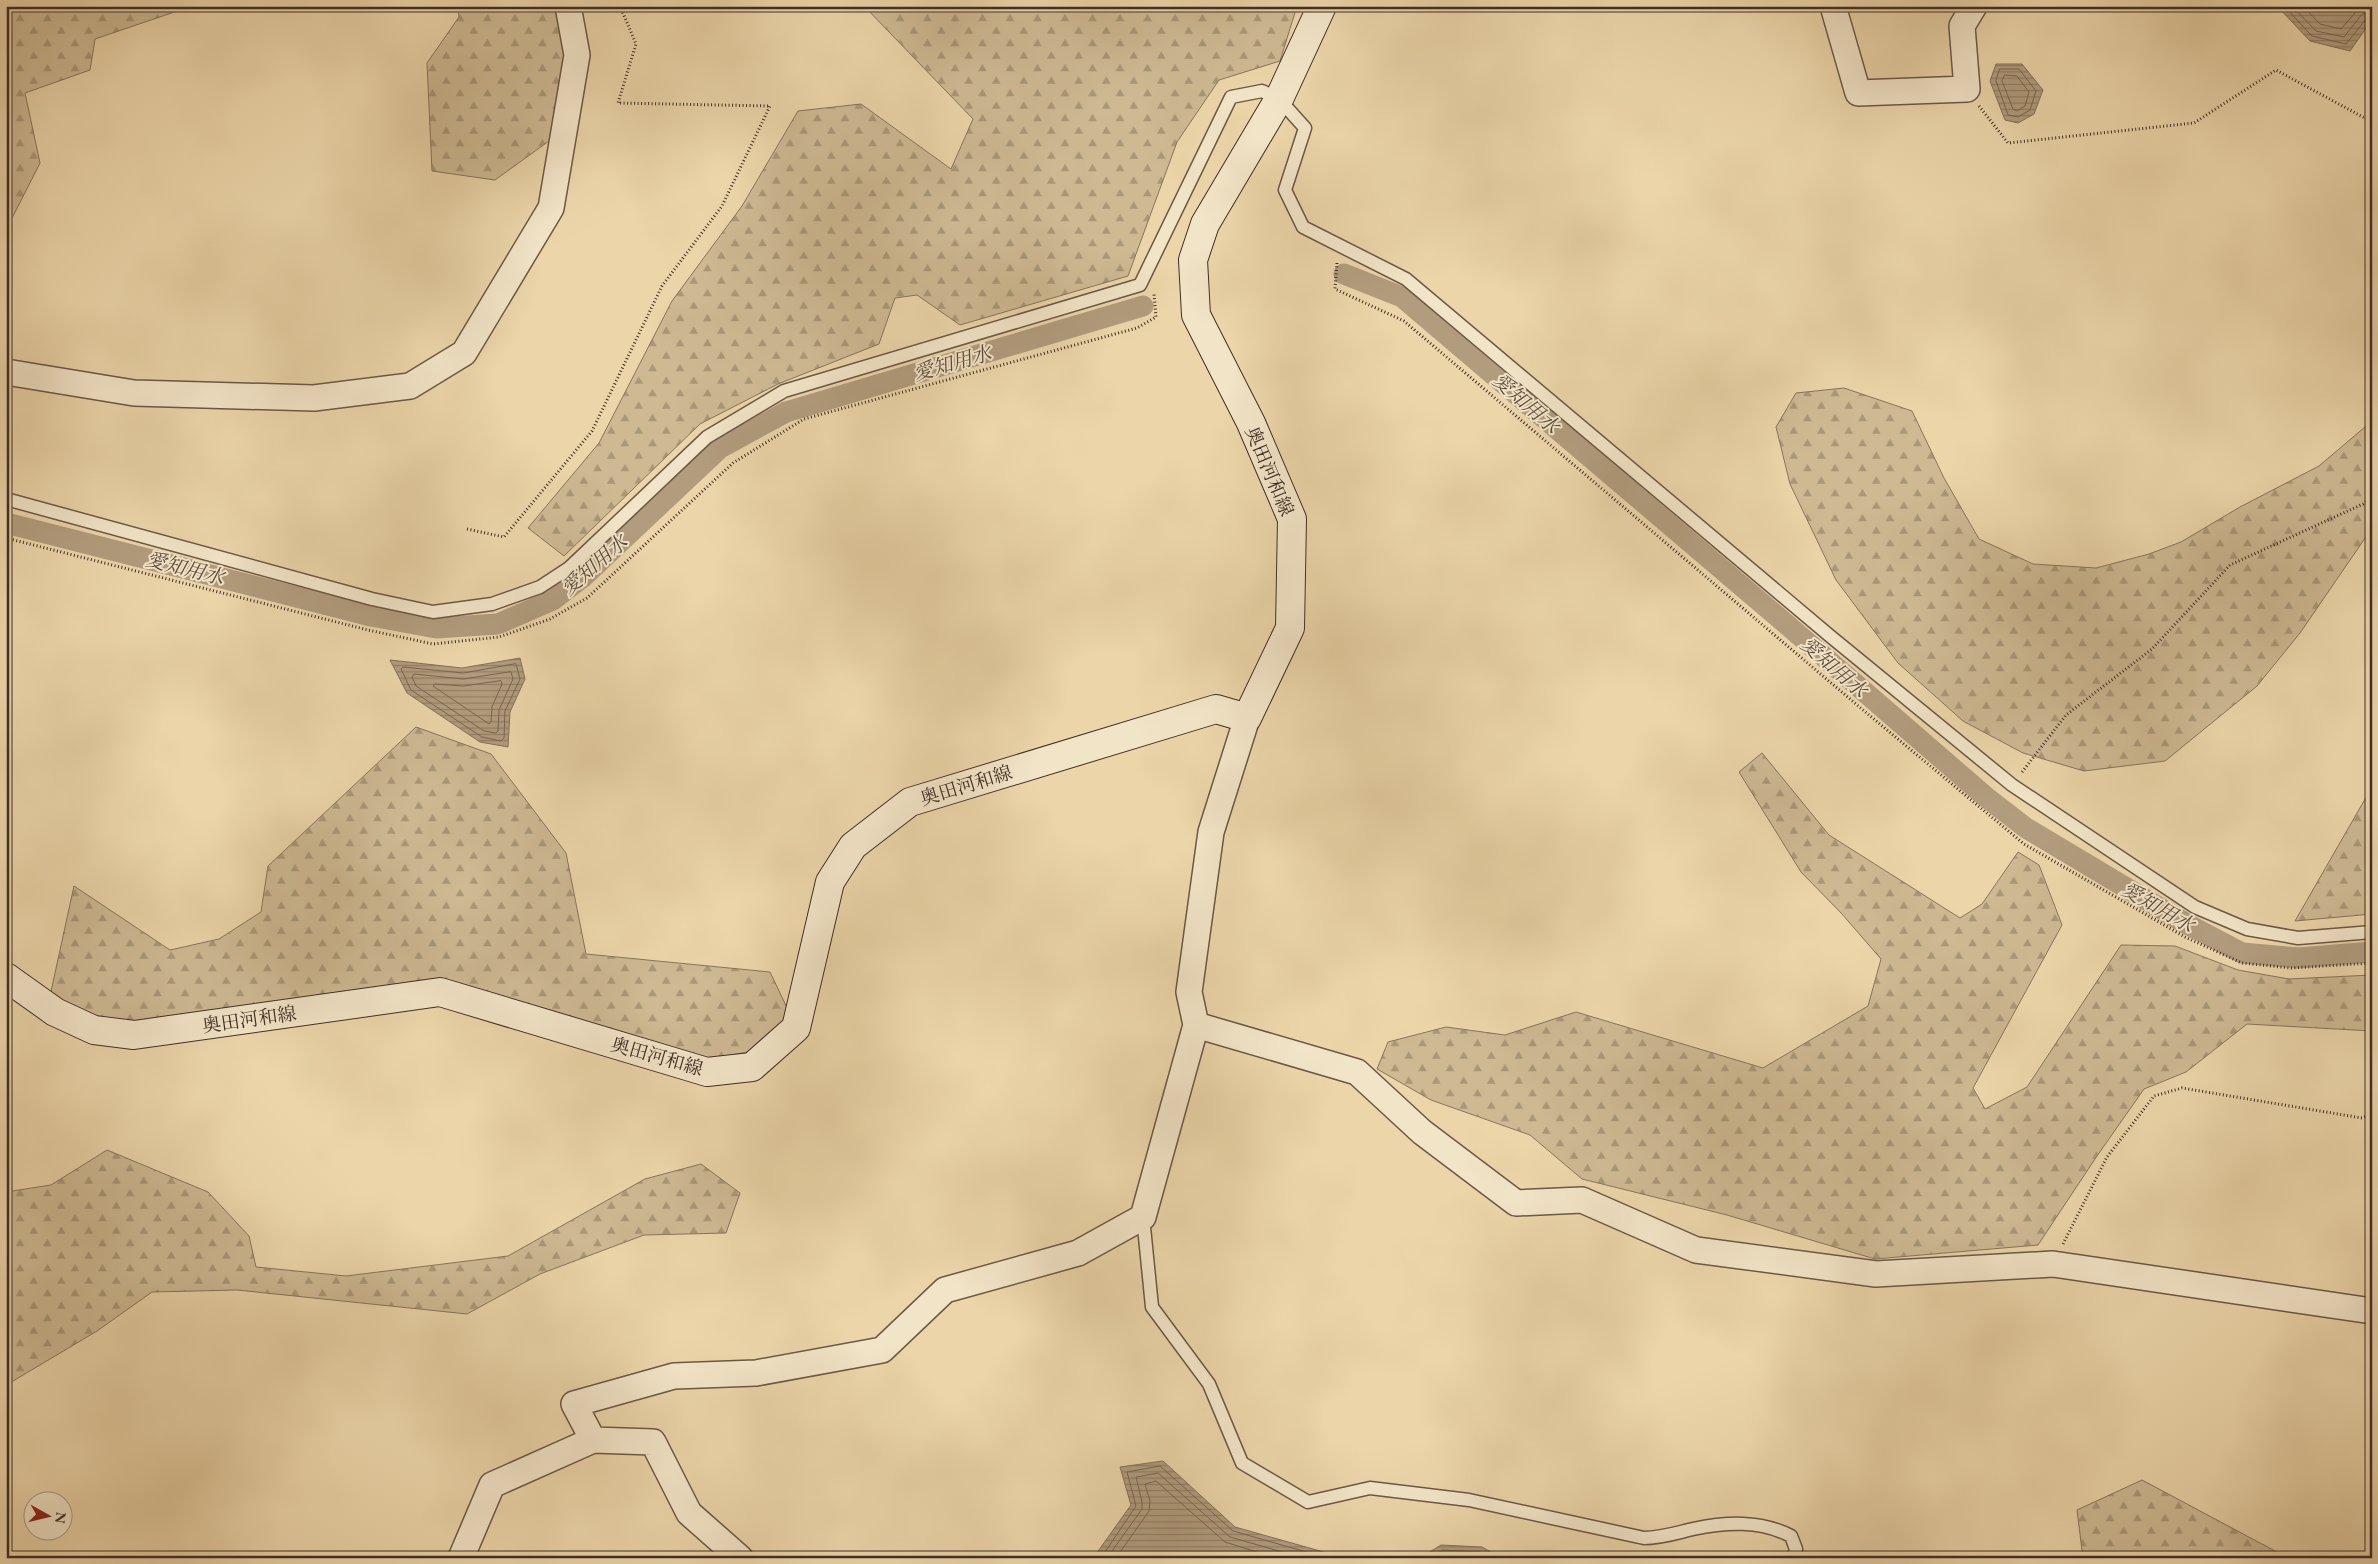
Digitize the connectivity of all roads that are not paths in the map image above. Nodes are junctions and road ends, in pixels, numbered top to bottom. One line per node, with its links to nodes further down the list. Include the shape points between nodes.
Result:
1 (568, 6): 6 (street, via 577,55 551,208 464,353 410,386 314,398 134,393)
2 (1322, 6): 5 (main road, 奥田河和線)
3 (1833, 6): 4 (street, via 1858,93 1967,89 1962,26)
4 (1974, 6)
5 (1279, 99): 7 (lane, via 1262,91 1231,97 1140,285 784,391 707,437 569,568 540,587 492,604 433,612 372,599); 8 (main road, 奥田河和線, via 1205,224 1193,260 1196,315 1250,423 1292,518 1290,628); 9 (lane, via 1305,128 1285,190 1303,227 1406,279 2012,785 2195,907 2247,929 2298,938)
6 (6, 372)
7 (6, 499)
8 (1247, 718): 10 (main road, 奥田河和線, via 1216,709 910,802 853,846 830,882 796,1028 752,1067 707,1072 440,992 134,1035 94,1030 55,1012); 11 (street, via 1211,832 1189,992)
9 (2372, 932)
10 (6, 977)
11 (1196, 1025): 12 (street); 13 (street, via 1357,1072 1422,1132 1516,1203 1582,1200 1696,1250 1876,1274 2053,1264)
12 (1143, 1217): 14 (street, via 1078,1253 945,1290 882,1350 756,1373 674,1376 574,1404); 17 (lane, via 1152,1307 1209,1384 1242,1464 1308,1502 1370,1488 1469,1500 1644,1538 1725,1523 1742,1523 1791,1536 1796,1549)
13 (2372, 1311)
14 (593, 1440): 15 (street, via 492,1485); 16 (street, via 653,1442 688,1513)
15 (461, 1558)
16 (740, 1558)
17 (1793, 1558)

